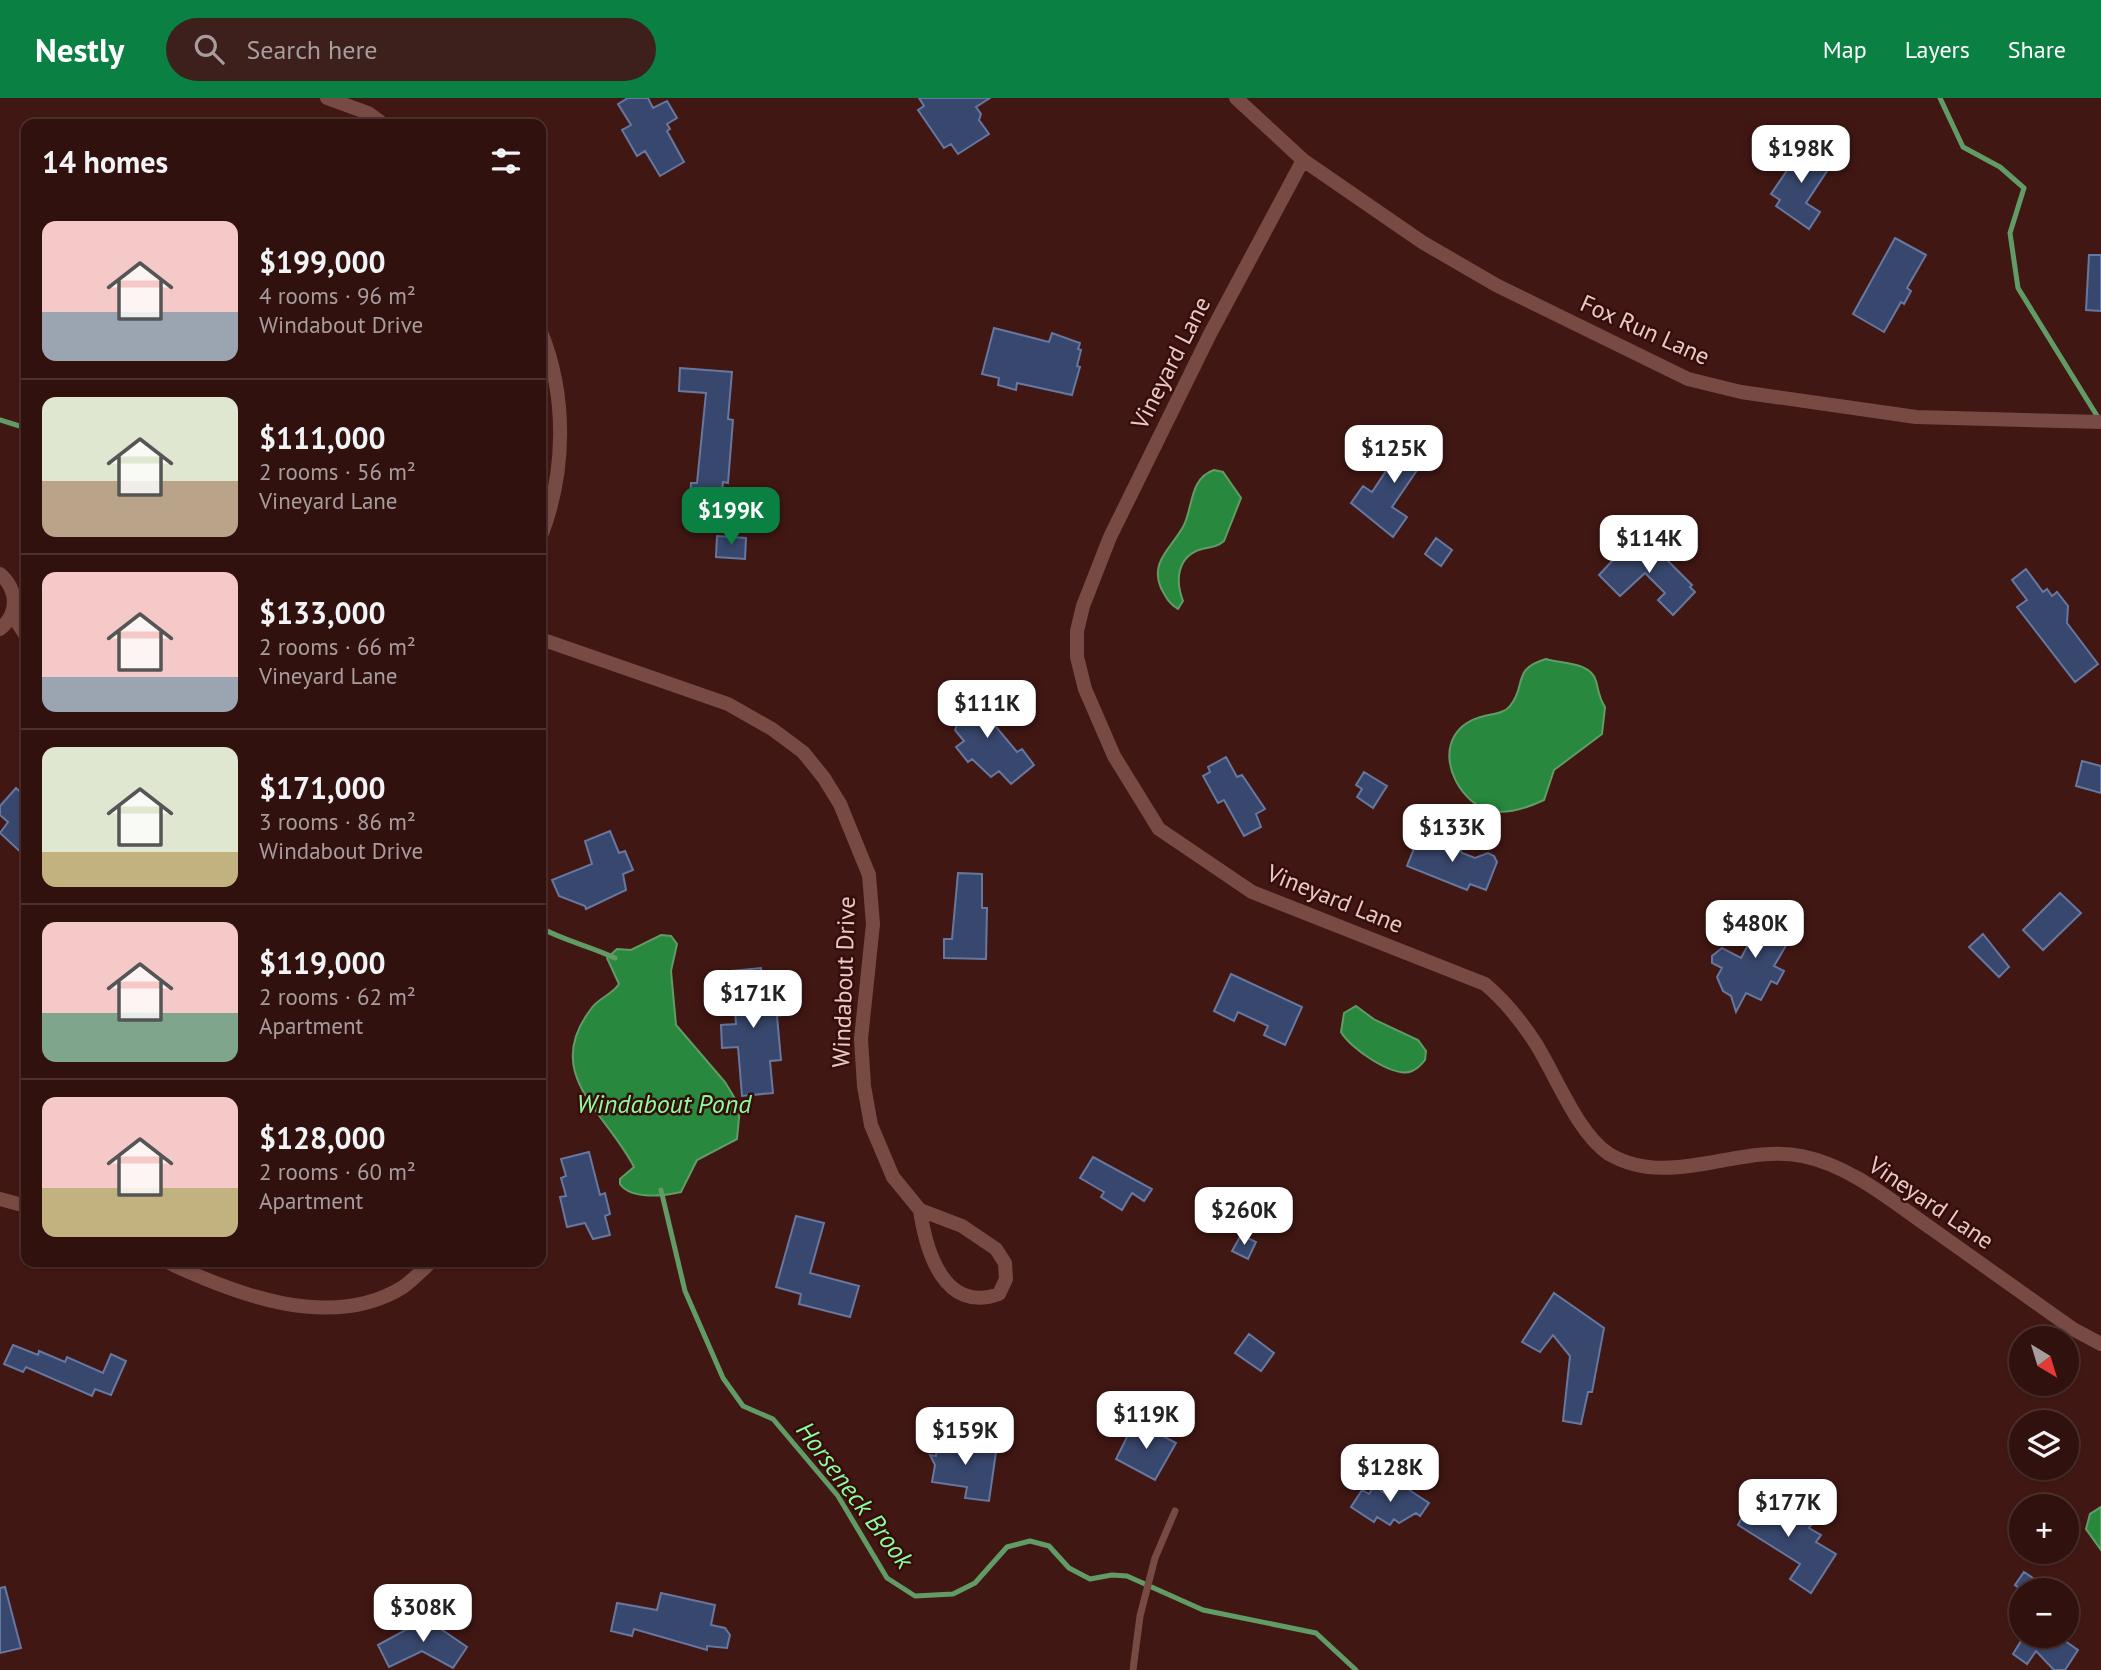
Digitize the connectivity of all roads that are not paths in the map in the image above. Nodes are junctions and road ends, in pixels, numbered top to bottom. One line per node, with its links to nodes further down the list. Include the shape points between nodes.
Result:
1 (327, 98): 3 (street)
2 (1236, 98): 4 (street, Fox Run Lane)
3 (376, 119)
4 (1303, 160): 6 (street, Fox Run Lane, via 1422,242 1496,285 1688,379 1741,392 1916,416); 18 (street, Vineyard Lane, via 1110,537 1077,631 1077,657 1085,689 1133,790 1159,829 1252,892 1485,984 1504,1000 1535,1042 1587,1132 1608,1153 1660,1168 1766,1153 1802,1156 1830,1166 1876,1188 2073,1329)
5 (546, 349): 7 (street, via 561,423)
6 (2101, 422)
7 (546, 523)
8 (0, 574): 9 (street, via 13,591)
9 (12, 614): 10 (street); 11 (street)
10 (21, 628)
11 (0, 629)
12 (546, 641): 15 (street, Windabout Drive, via 728,704 803,752 824,778 840,804 869,875 873,924 861,1039 871,1125 893,1177)
13 (0, 1199): 14 (street)
14 (21, 1205)
15 (920, 1210): 15 (street, Windabout Drive, via 924,1238 950,1288 970,1298 999,1294 1006,1279 1005,1264 996,1249 962,1226)
16 (178, 1267): 17 (street, via 226,1290 311,1307 379,1297 403,1287)
17 (425, 1267)
18 (2101, 1343)
19 (1175, 1511): 20 (lane, via 1150,1574)
20 (1133, 1670)

